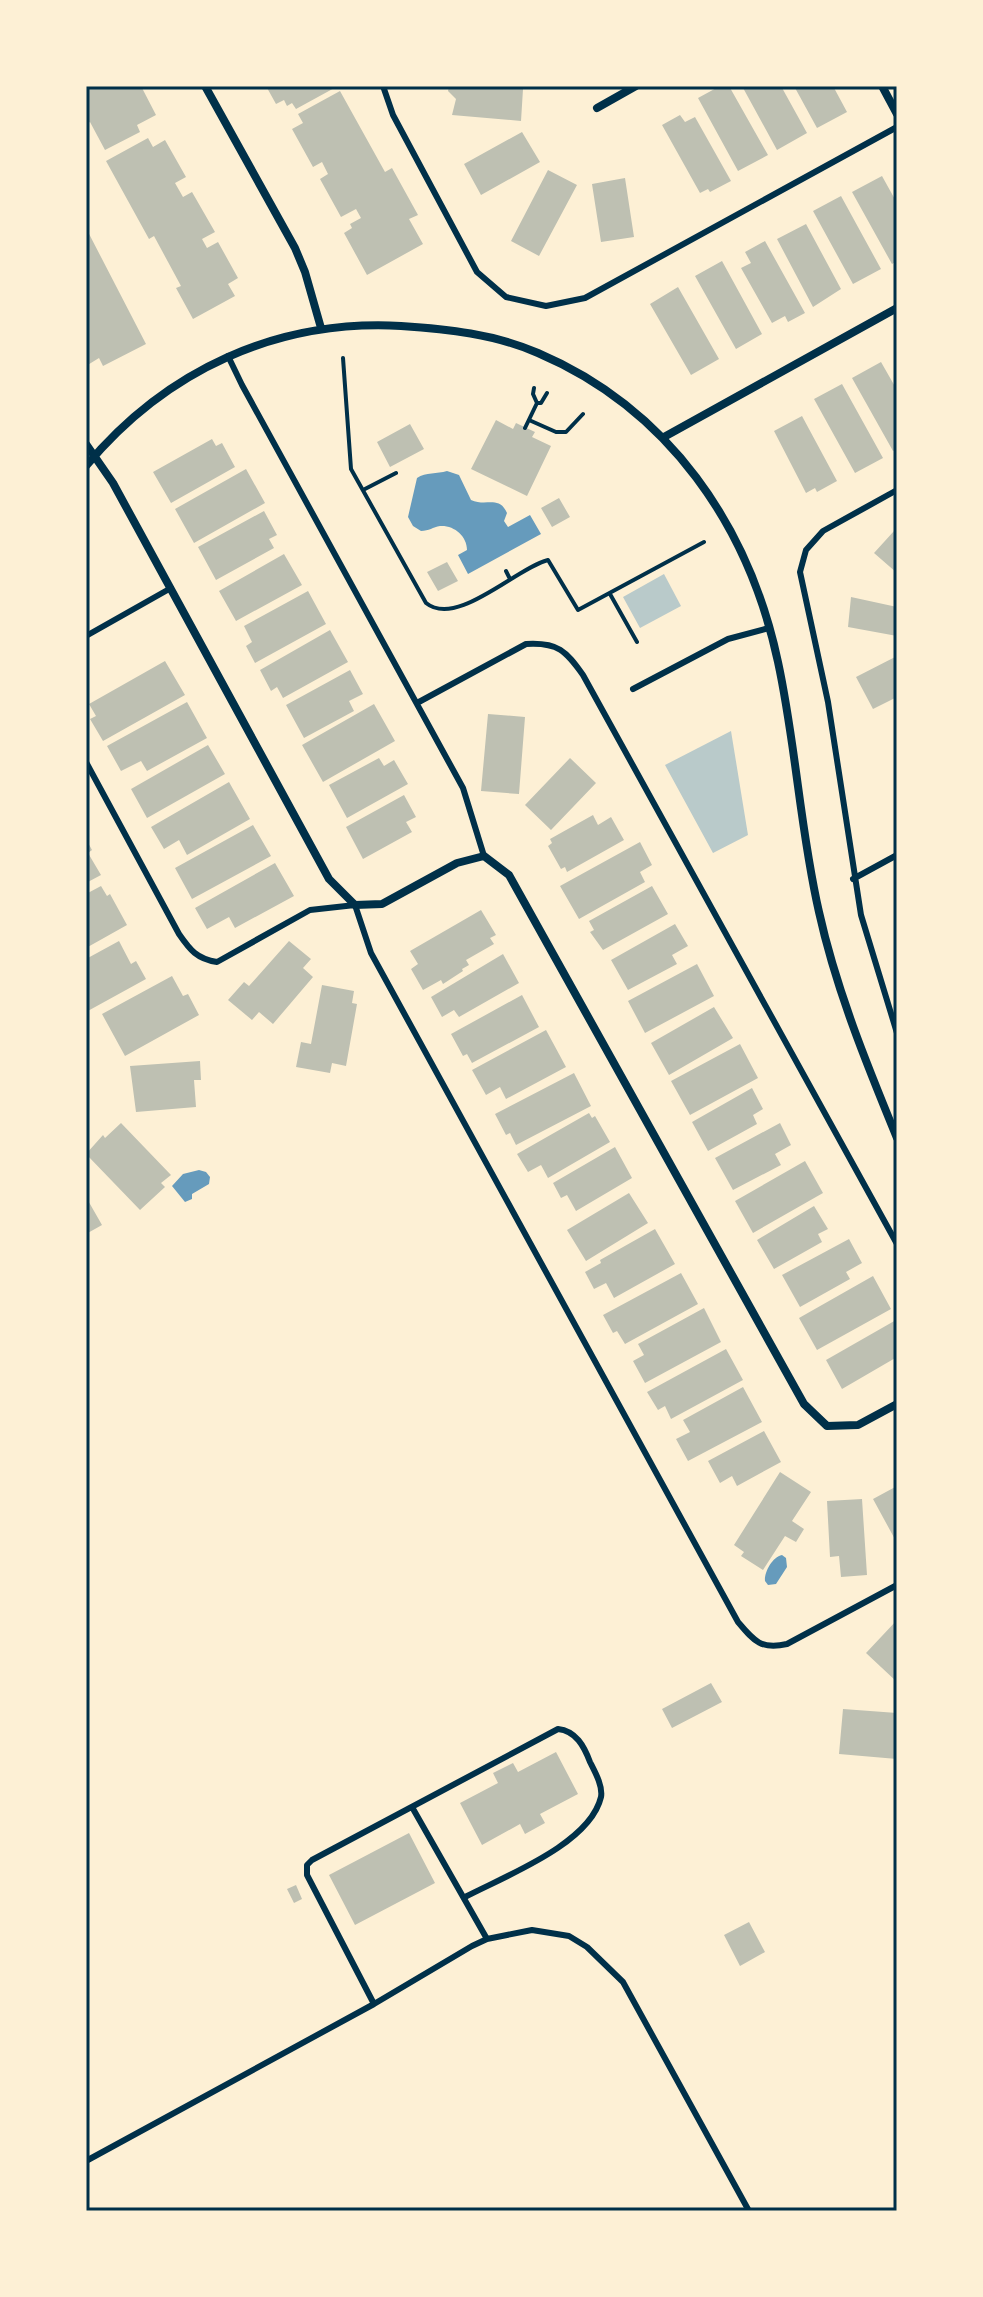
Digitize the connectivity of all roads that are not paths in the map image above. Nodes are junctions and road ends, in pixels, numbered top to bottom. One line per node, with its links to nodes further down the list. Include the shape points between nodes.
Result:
1 (205, 86): 9 (street, via 295,248)
2 (383, 86): 7 (lane, via 393,115 477,272 506,297 546,306 585,298)
3 (636, 86): 5 (street)
4 (882, 86): 6 (street)
5 (597, 108)
6 (897, 114)
7 (897, 127)
8 (897, 308): 11 (street)
9 (321, 328): 10 (street); 11 (street, via 427,328 502,340 539,353 616,397)
10 (228, 356): 13 (street, via 174,386); 20 (lane)
11 (664, 437): 17 (street, via 692,469 731,532)
12 (86, 444): 13 (street)
13 (95, 455): 14 (street); 16 (street)
14 (86, 466)
15 (897, 490): 24 (lane, via 823,531 806,550 800,572 828,702)
16 (171, 588): 18 (lane); 25 (street, via 329,879)
17 (769, 628): 19 (lane, via 728,639); 27 (street, via 819,915)
18 (86, 636)
19 (633, 689)
20 (417, 703): 23 (lane, via 463,788); 28 (lane, via 526,644 560,648 571,659)
21 (86, 762): 25 (lane, via 179,934 202,960 217,962 310,910)
22 (897, 855): 24 (lane)
23 (484, 856): 25 (street, via 457,863 382,904); 29 (street, via 509,875 804,1404 827,1426 858,1425)
24 (853, 879): 26 (lane)
25 (355, 905): 30 (lane, via 371,953 738,1622 755,1642 787,1644)
26 (897, 1033)
27 (897, 1138)
28 (897, 1244)
29 (897, 1404)
30 (897, 1585)
31 (412, 1807): 32 (lane); 32 (lane, via 558,1729 566,1729 585,1749 602,1794 581,1828 563,1847); 34 (lane, via 312,1860 306,1870)
32 (465, 1897): 33 (lane)
33 (487, 1939): 34 (lane); 36 (lane, via 532,1930 569,1936 623,1982)
34 (374, 2004): 35 (lane)
35 (86, 2161)
36 (749, 2211)

